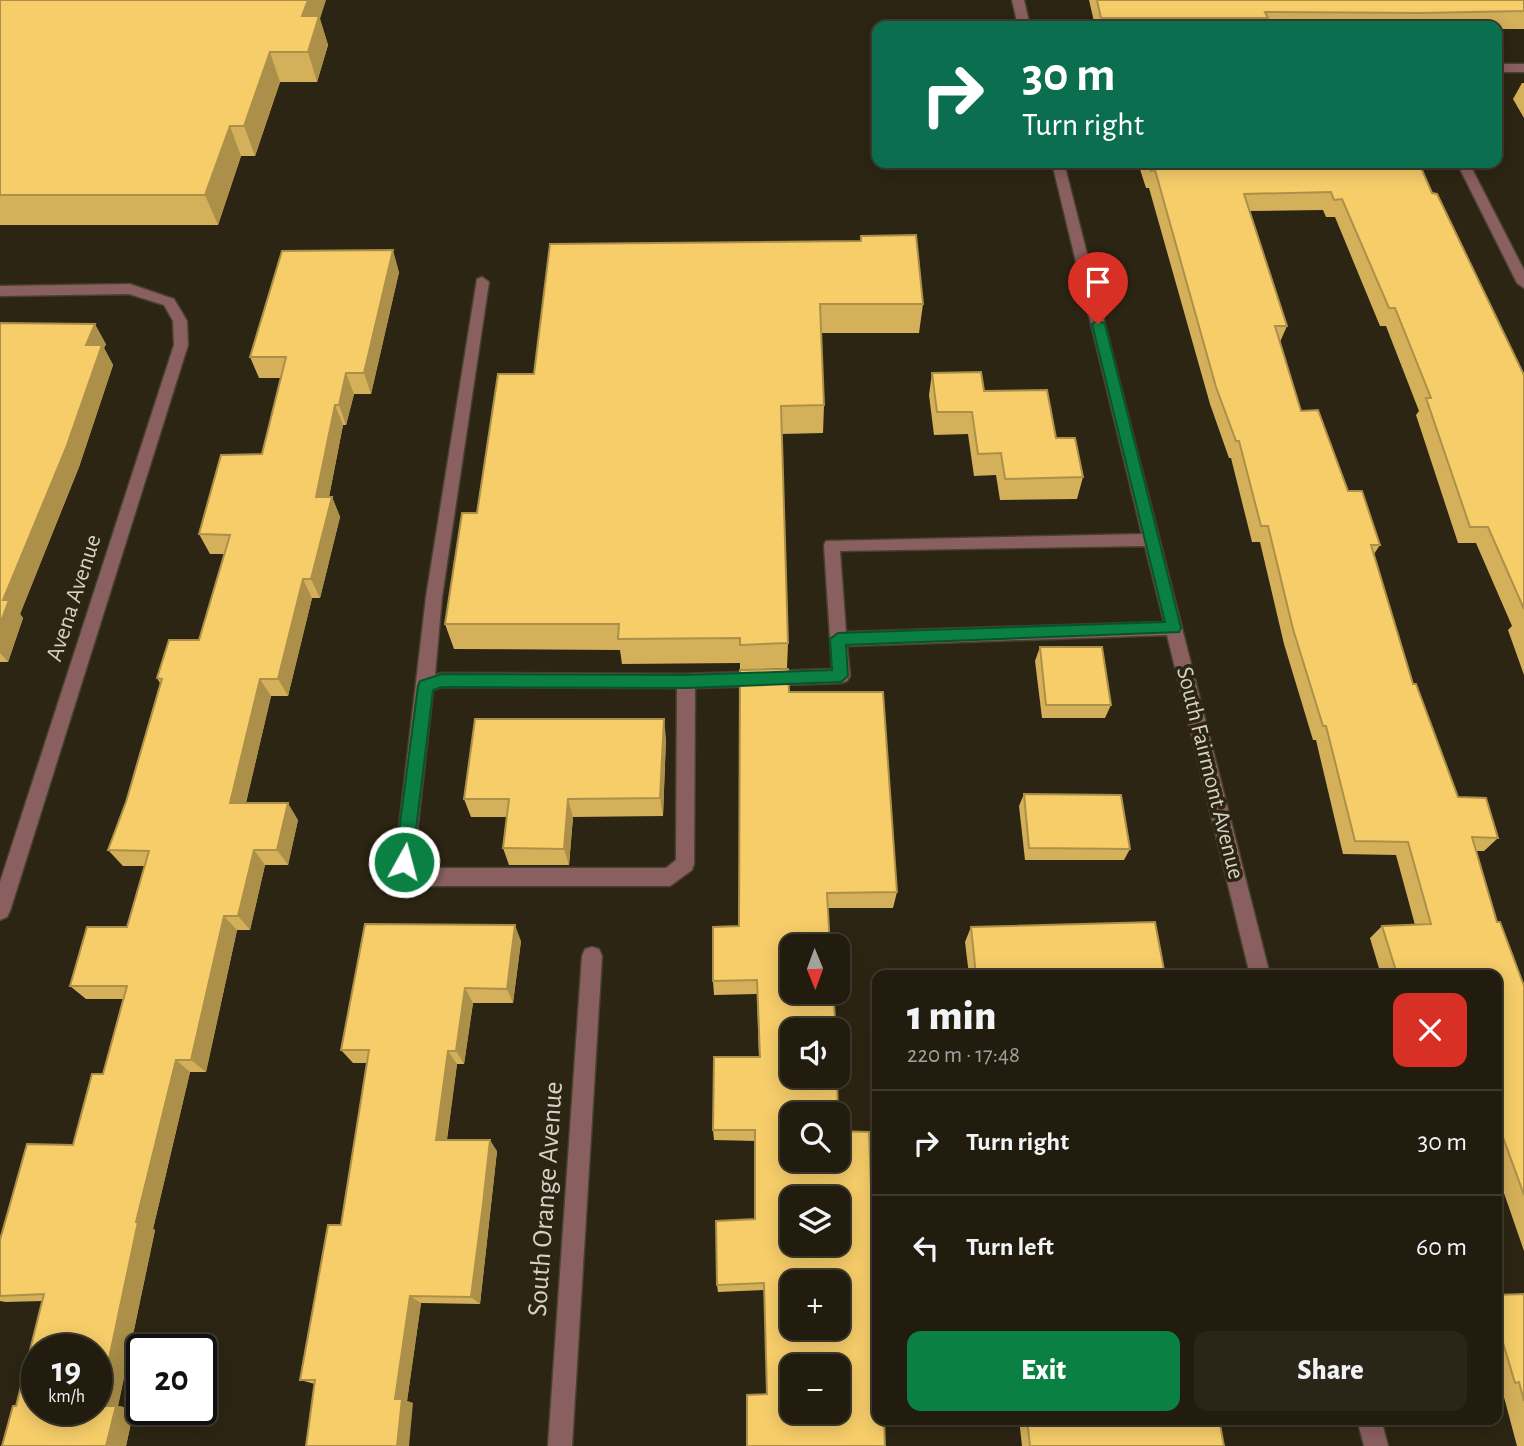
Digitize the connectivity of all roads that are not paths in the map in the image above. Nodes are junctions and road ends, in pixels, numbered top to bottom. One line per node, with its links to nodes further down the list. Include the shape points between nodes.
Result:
1 (1018, 0): 2 (street)
2 (1023, 21)
3 (1502, 68): 4 (street)
4 (1524, 68)
5 (1059, 168): 10 (street, South Fairmont Avenue)
6 (1466, 168): 8 (street)
7 (482, 282): 14 (street, via 434,597)
8 (1524, 283)
9 (0, 291): 15 (street, Avena Avenue, via 130,289 169,302 180,321 181,345)
10 (1152, 540): 11 (street, South Fairmont Avenue); 12 (street, via 832,545)
11 (1174, 628): 12 (street); 17 (street, South Fairmont Avenue)
12 (838, 639): 13 (street, via 841,676)
13 (686, 681): 14 (street, via 442,680); 14 (street, via 685,864 670,877 422,877 404,862)
14 (425, 686)
15 (0, 911)
16 (592, 956): 19 (street, South Orange Avenue)
17 (1259, 970)
18 (1371, 1425): 20 (street)
19 (559, 1446)
20 (1376, 1446)

